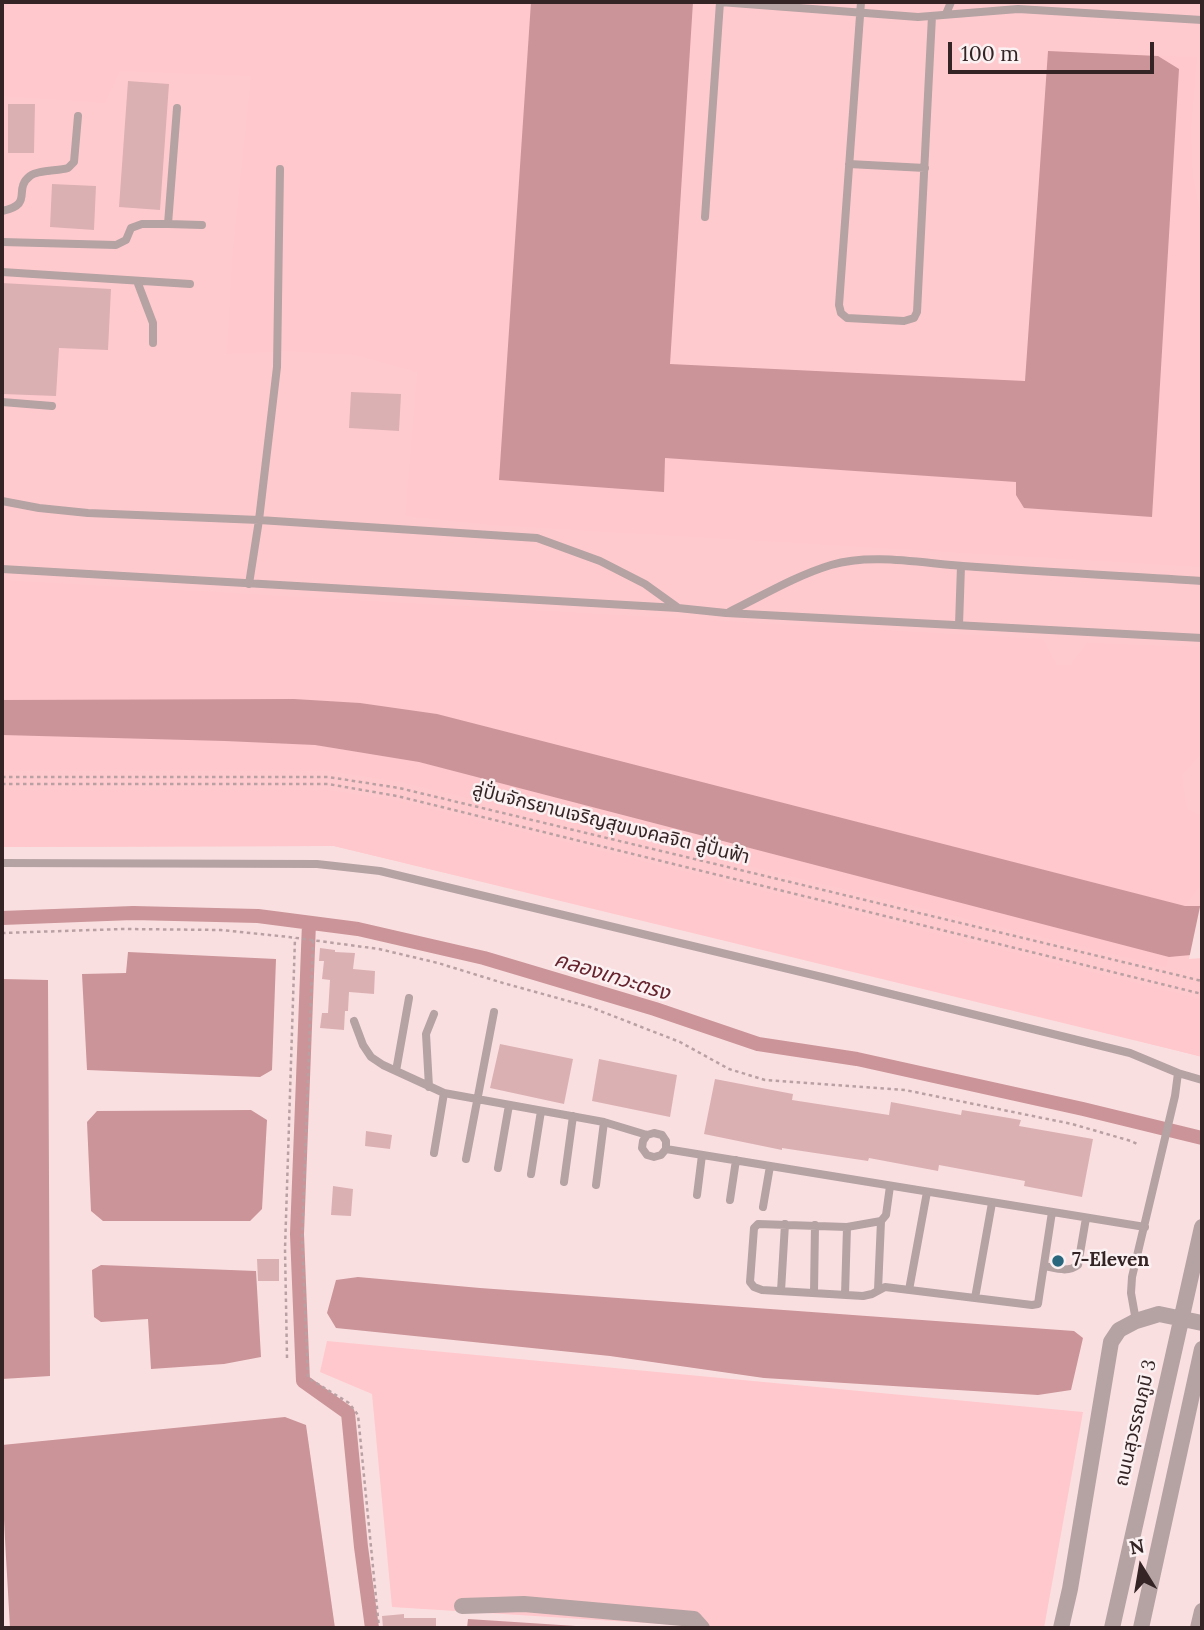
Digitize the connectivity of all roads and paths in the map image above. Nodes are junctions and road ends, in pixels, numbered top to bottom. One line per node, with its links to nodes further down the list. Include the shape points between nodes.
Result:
1 (720, 2): 4 (lane); 14 (lane)
2 (861, 2): 4 (lane)
3 (951, 2): 5 (lane)
4 (860, 13): 6 (lane); 10 (lane)
5 (946, 14): 6 (lane); 7 (lane, via 1018,9)
6 (932, 16): 11 (lane)
7 (1202, 20)
8 (177, 108): 15 (lane)
9 (78, 116): 13 (lane, via 74,162 68,168 28,177 19,205)
10 (849, 164): 11 (lane); 11 (lane, via 841,313 847,318 904,321 917,312)
11 (925, 168)
12 (280, 169): 25 (lane, via 277,367)
13 (2, 211)
14 (705, 217)
15 (169, 224): 16 (lane); 17 (lane, via 131,228 126,240 116,245)
16 (202, 225)
17 (2, 242)
18 (2, 272): 19 (lane)
19 (137, 281): 20 (lane); 21 (lane, via 153,323)
20 (190, 284)
21 (153, 343)
22 (2, 402): 23 (lane)
23 (52, 406)
24 (2, 501): 25 (lane, via 88,513)
25 (259, 520): 29 (lane); 30 (lane, via 537,538 600,561 646,584)
26 (961, 566): 28 (lane); 31 (lane, via 850,561 799,577); 32 (lane)
27 (2, 569): 29 (lane)
28 (1202, 581)
29 (249, 583): 30 (lane)
30 (678, 608): 31 (lane)
31 (726, 613): 32 (lane)
32 (959, 625): 33 (lane)
33 (1202, 638)
34 (2, 777): 40 (path, ลู่ปั่นจักรยานเจริญสุขมงคลจิต ลู่ปั่นฟ้า, via 328,777 399,788)
35 (2, 784): 41 (path, via 328,784 397,796)
36 (2, 863): 47 (lane, via 317,864 380,871 1130,1053)
37 (2, 933): 38 (path, via 220,930)
38 (295, 938): 39 (path); 92 (path, via 285,1249)
39 (313, 940): 57 (path, via 438,962 590,1007 680,1042 729,1069 765,1080 905,1090 1072,1124); 94 (path, via 302,1240 308,1378 349,1403 358,1415)
40 (1202, 981)
41 (1202, 995)
42 (409, 998): 46 (lane)
43 (494, 1012): 51 (lane)
44 (434, 1014): 49 (lane, via 426,1034)
45 (354, 1021): 46 (lane, via 371,1056)
46 (396, 1071): 49 (lane)
47 (1178, 1073): 48 (lane); 80 (lane)
48 (1202, 1080)
49 (429, 1087): 50 (lane)
50 (444, 1093): 51 (lane); 59 (lane)
51 (477, 1099): 52 (lane); 61 (lane)
52 (509, 1105): 53 (lane); 64 (lane)
53 (541, 1111): 54 (lane); 65 (lane)
54 (573, 1116): 55 (lane); 66 (lane)
55 (604, 1122): 56 (lane); 67 (lane)
56 (647, 1135): 58 (lane, via 662,1135); 58 (lane, via 642,1148 647,1154 654,1157)
57 (1139, 1145)
58 (666, 1149): 60 (lane)
59 (434, 1153)
60 (702, 1155): 62 (lane); 70 (lane)
61 (466, 1159)
62 (736, 1160): 63 (lane); 71 (lane)
63 (770, 1166): 68 (lane); 73 (lane)
64 (498, 1168)
65 (531, 1174)
66 (564, 1182)
67 (596, 1185)
68 (890, 1186): 69 (lane); 76 (lane)
69 (927, 1192): 72 (lane); 84 (lane)
70 (697, 1195)
71 (730, 1200)
72 (992, 1203): 74 (lane); 88 (lane)
73 (763, 1207)
74 (1052, 1212): 75 (lane); 82 (lane)
75 (1086, 1218): 80 (lane); 82 (lane, via 1079,1265 1067,1270)
76 (881, 1221): 79 (lane); 83 (lane)
77 (785, 1224): 78 (lane); 85 (lane); 85 (lane, via 754,1228 750,1282 762,1290)
78 (815, 1225): 79 (lane); 86 (lane)
79 (847, 1227): 87 (lane)
80 (1144, 1227): 89 (lane, via 1132,1277)
81 (1202, 1227): 97 (street, ถนนสุวรรณภูมิ 3)
82 (1044, 1266): 88 (lane, via 1038,1304)
83 (878, 1290): 84 (lane); 87 (lane, via 863,1296)
84 (909, 1290): 88 (lane)
85 (781, 1291): 86 (lane)
86 (814, 1293): 87 (lane)
87 (845, 1295)
88 (975, 1298)
89 (1136, 1321): 90 (street, via 1158,1314); 96 (street, via 1119,1329 1111,1342)
90 (1202, 1322)
91 (1202, 1349): 98 (street)
92 (287, 1357)
93 (462, 1606): 95 (street, via 524,1604 694,1619)
94 (379, 1628)
95 (702, 1628)
96 (1061, 1628)
97 (1112, 1628)
98 (1141, 1628)

